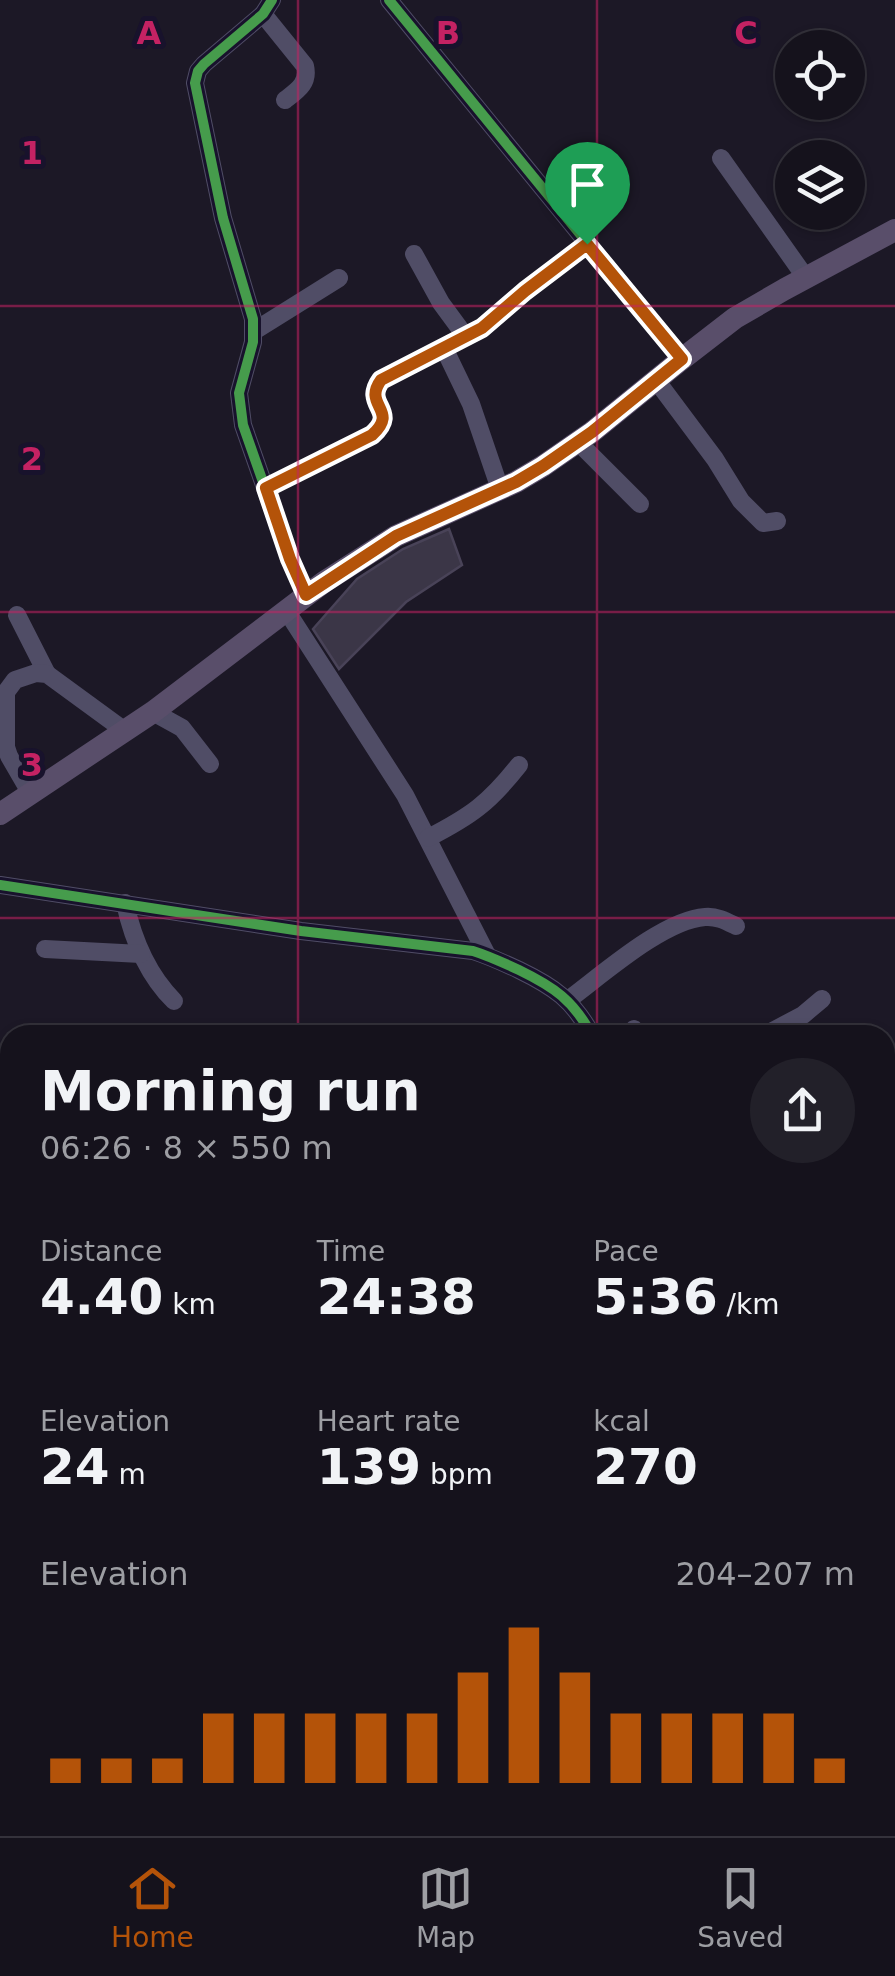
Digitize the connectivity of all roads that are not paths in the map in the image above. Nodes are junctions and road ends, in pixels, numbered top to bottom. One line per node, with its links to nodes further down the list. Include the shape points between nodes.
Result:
1 (389, 0): 6 (street)
2 (268, 7): 3 (street, via 307,74); 10 (street, via 204,64 194,83)
3 (285, 100)
4 (721, 158): 9 (street)
5 (895, 230): 9 (main road)
6 (587, 244): 11 (street); 13 (street)
7 (414, 254): 11 (street)
8 (339, 278): 10 (street)
9 (806, 278): 13 (main road, via 735,318)
10 (254, 332): 16 (street, via 240,406)
11 (466, 337): 12 (street)
12 (444, 348): 16 (street, via 376,386 384,417 372,435); 17 (street)
13 (682, 359): 14 (main road)
14 (656, 380): 15 (main road); 19 (street, via 752,514 763,523)
15 (578, 442): 17 (main road); 18 (street)
16 (266, 488): 20 (street)
17 (500, 489): 20 (main road, via 396,536)
18 (640, 504)
19 (777, 521)
20 (306, 595): 21 (main road)
21 (286, 610): 24 (main road); 30 (street)
22 (18, 616): 23 (street)
23 (47, 674): 25 (street); 28 (street, via 14,680 6,692 6,747)
24 (153, 712): 25 (main road); 26 (street, via 182,728)
25 (125, 731): 28 (main road)
26 (210, 764)
27 (519, 764): 30 (street, via 475,811)
28 (31, 794): 29 (main road)
29 (0, 814)
30 (428, 838): 36 (street)
31 (0, 885): 32 (street)
32 (125, 904): 35 (street); 36 (street)
33 (736, 926): 39 (street, via 706,917 673,927)
34 (46, 949): 35 (street)
35 (142, 954): 38 (street)
36 (487, 955): 39 (street)
37 (822, 999): 41 (street)
38 (174, 1000)
39 (568, 1000): 40 (street)
40 (586, 1025)
41 (784, 1025)

